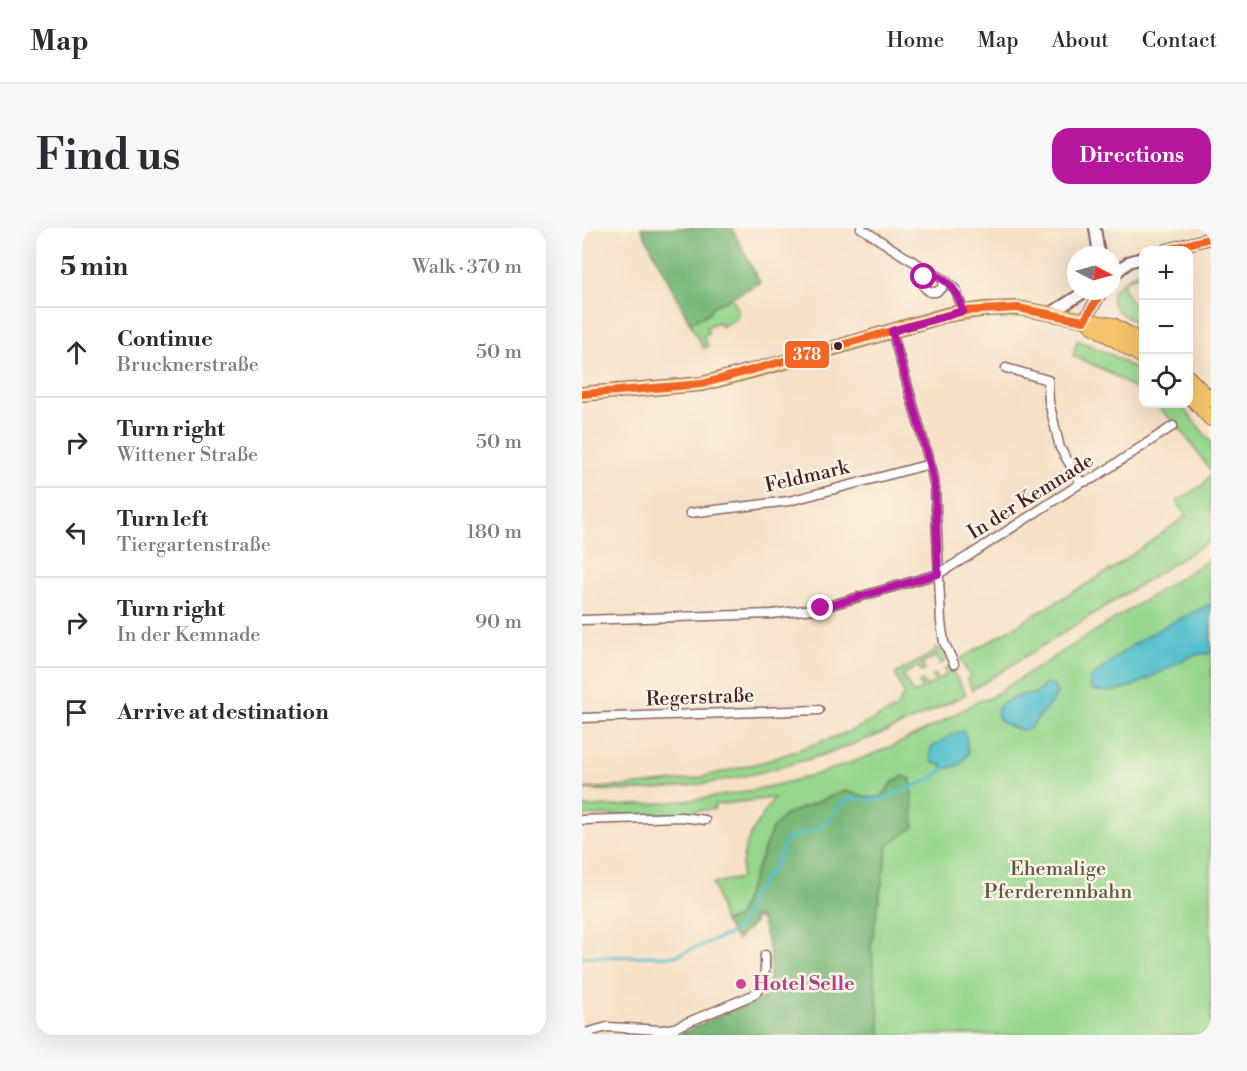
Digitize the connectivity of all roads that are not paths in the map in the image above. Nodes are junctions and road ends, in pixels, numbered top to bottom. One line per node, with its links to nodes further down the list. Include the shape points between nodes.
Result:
1 (861, 228): 9 (street)
2 (1095, 228): 4 (street)
3 (1211, 238): 5 (street)
4 (1098, 246)
5 (1181, 246)
6 (1139, 259): 8 (street)
7 (1121, 262): 8 (street)
8 (1130, 262): 10 (street)
9 (922, 267): 11 (street); 11 (street, via 925,288 930,292 942,288)
10 (1121, 269)
11 (945, 280): 15 (street, via 956,290)
12 (1072, 300): 16 (street)
13 (1086, 300): 17 (street)
14 (1097, 300): 17 (street)
15 (963, 311): 16 (main road, via 1018,308); 18 (main road)
16 (1051, 313): 17 (main road)
17 (1084, 321): 19 (main road, via 1113,325); 20 (main road)
18 (892, 331): 23 (main road, via 702,384); 28 (street)
19 (1139, 341)
20 (1139, 355)
21 (1006, 368): 29 (street, via 1048,380 1060,448)
22 (1193, 382): 25 (main road)
23 (582, 394)
24 (1193, 399): 26 (main road)
25 (1211, 400)
26 (1211, 419)
27 (1173, 426): 29 (street, In der Kemnade)
28 (930, 464): 30 (street, Feldmark, via 789,501); 31 (street, via 935,488)
29 (1081, 483): 31 (street, In der Kemnade)
30 (690, 513)
31 (938, 574): 32 (street, In der Kemnade, via 821,608 772,614); 33 (street, via 944,642)
32 (582, 620)
33 (954, 664)
34 (819, 710): 35 (street, Regerstraße)
35 (582, 718)
36 (582, 820): 37 (street)
37 (705, 820)
38 (765, 955): 39 (street, via 765,981 753,995 674,1028 607,1027)
39 (582, 1034)

